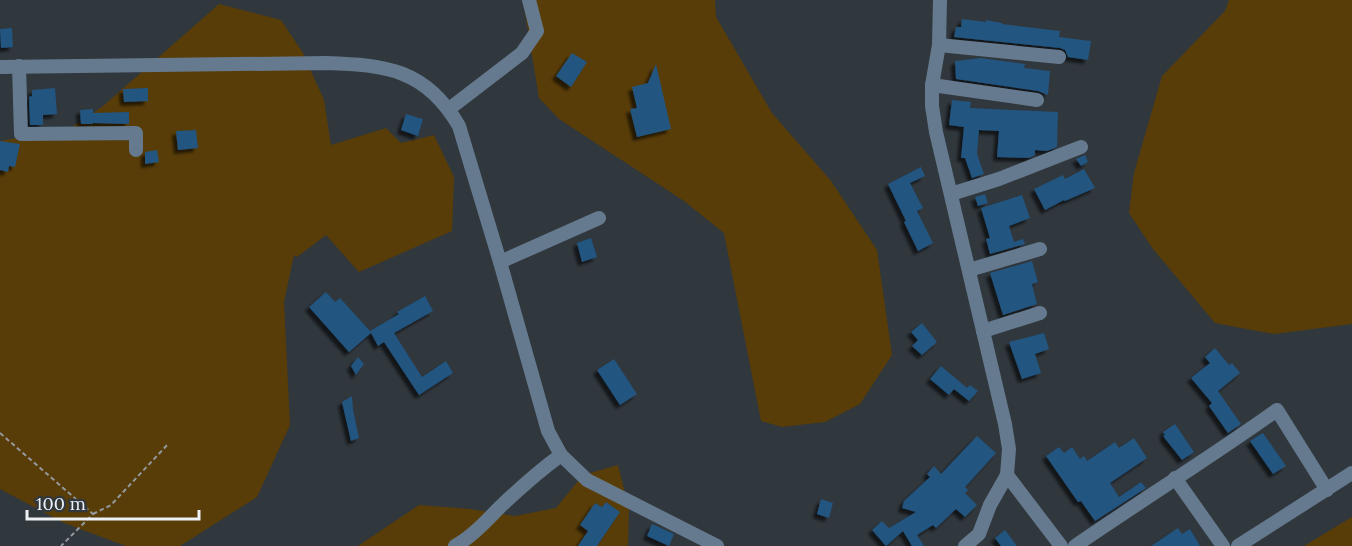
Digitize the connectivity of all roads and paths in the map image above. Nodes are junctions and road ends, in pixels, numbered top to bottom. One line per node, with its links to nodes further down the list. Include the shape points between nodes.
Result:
1 (529, 0): 9 (street, via 537,31 522,53)
2 (940, 0): 3 (street)
3 (939, 45): 4 (street); 7 (street)
4 (1059, 57)
5 (19, 66): 6 (street); 9 (street, via 364,64 412,78); 11 (street, via 21,134 136,133)
6 (0, 67)
7 (932, 85): 8 (street); 12 (street, via 936,132)
8 (1037, 100)
9 (448, 109): 15 (street, via 459,126 470,158)
10 (1081, 147): 12 (street)
11 (136, 150)
12 (951, 194): 16 (street)
13 (599, 218): 15 (street)
14 (1040, 249): 16 (street)
15 (500, 262): 21 (street, via 548,431)
16 (969, 270): 18 (street)
17 (1040, 313): 18 (street)
18 (983, 331): 23 (street, via 1005,424)
19 (0, 433): 26 (path)
20 (169, 443): 26 (path, via 111,505)
21 (561, 455): 28 (street); 29 (street, via 596,486)
22 (1352, 473): 25 (street)
23 (1007, 475): 30 (street, via 979,534); 31 (street)
24 (1175, 478): 25 (street, via 1277,410); 32 (street); 33 (street)
25 (1327, 490): 34 (street)
26 (93, 514): 27 (path)
27 (61, 546)
28 (455, 546)
29 (717, 546)
30 (965, 546)
31 (1061, 546)
32 (1075, 546)
33 (1223, 546)
34 (1238, 546)

